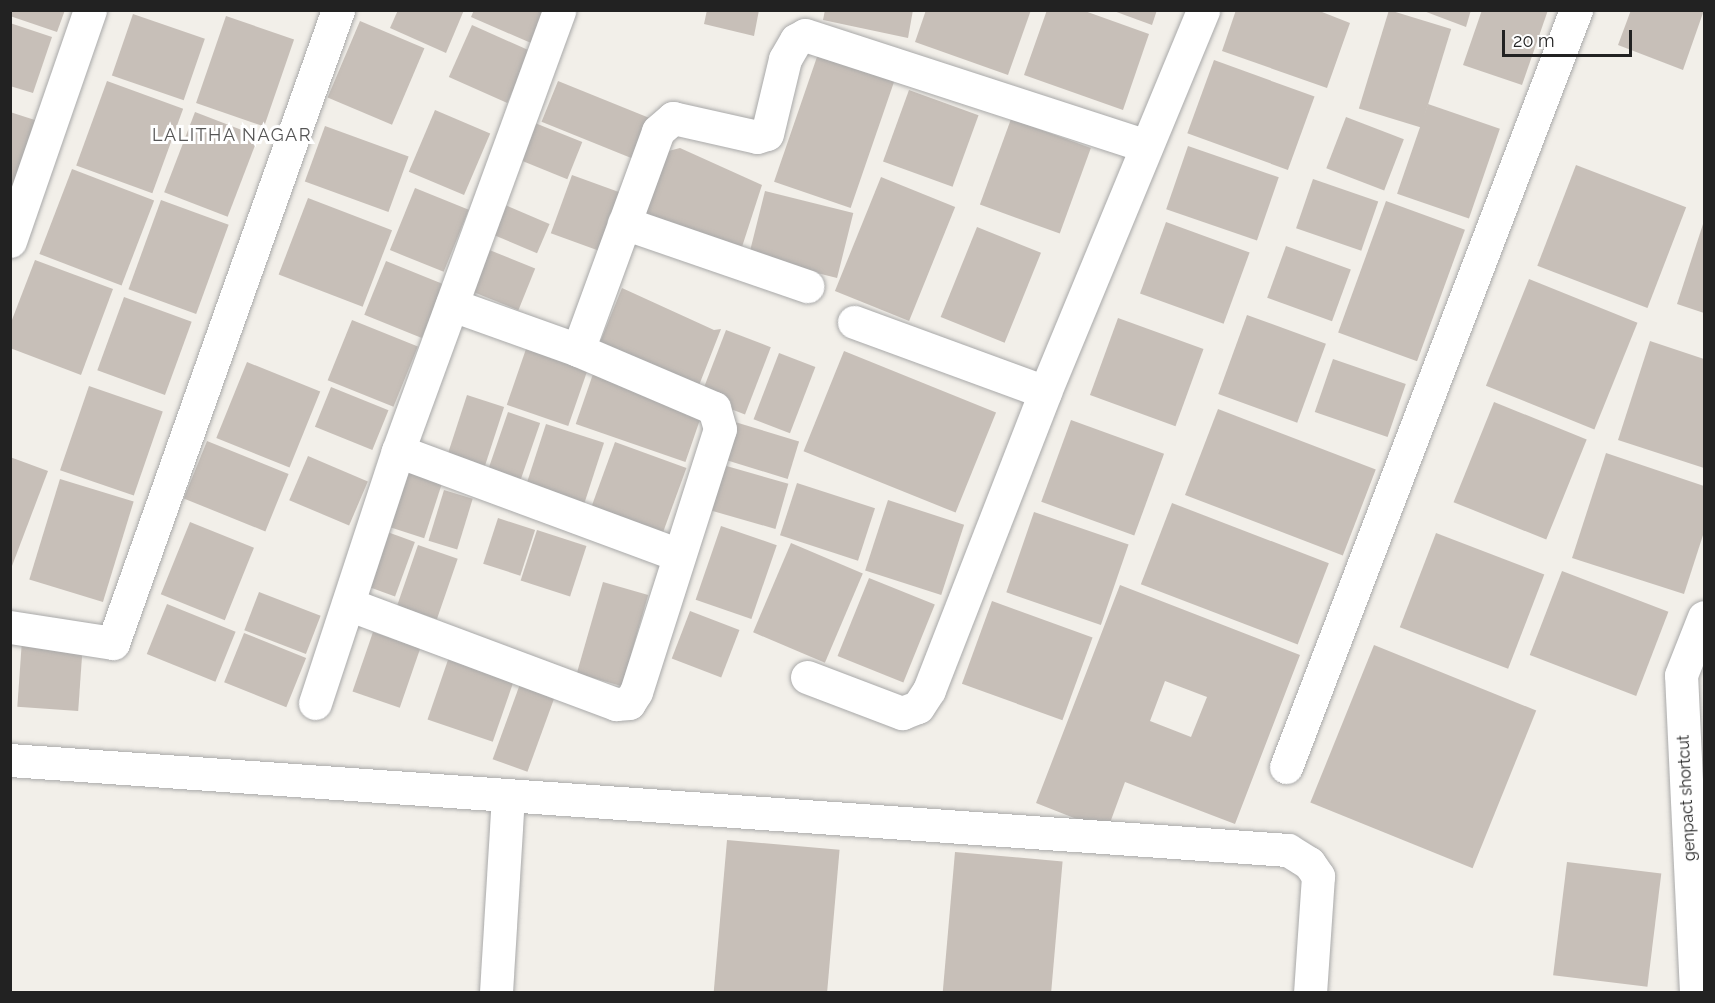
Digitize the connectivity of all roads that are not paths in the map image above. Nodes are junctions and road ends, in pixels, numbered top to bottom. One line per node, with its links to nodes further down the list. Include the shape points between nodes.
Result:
1 (90, 10): 8 (street)
2 (338, 10): 18 (street, via 113,643)
3 (559, 10): 10 (street)
4 (1203, 10): 6 (street)
5 (1576, 10): 23 (street)
6 (1146, 146): 7 (street, via 805,35 796,40 785,59 767,134 757,137 673,118 664,123); 13 (street)
7 (624, 223): 9 (street); 12 (street)
8 (10, 241)
9 (807, 286)
10 (452, 304): 12 (street); 14 (street)
11 (854, 322): 13 (street)
12 (578, 350): 15 (street, via 714,408 720,429)
13 (1045, 392): 19 (street, via 929,690 918,707 902,713)
14 (398, 451): 15 (street); 16 (street)
15 (676, 554): 16 (street, via 636,692 629,703 616,704)
16 (348, 604): 21 (street)
17 (1704, 618): 20 (street)
18 (10, 627)
19 (807, 676)
20 (1693, 676): 27 (street, genpact shortcut)
21 (315, 703)
22 (10, 760): 24 (street)
23 (1286, 766)
24 (508, 795): 25 (street); 26 (street, via 1288,850 1309,864 1318,876)
25 (496, 993)
26 (1310, 993)
27 (1696, 993)

